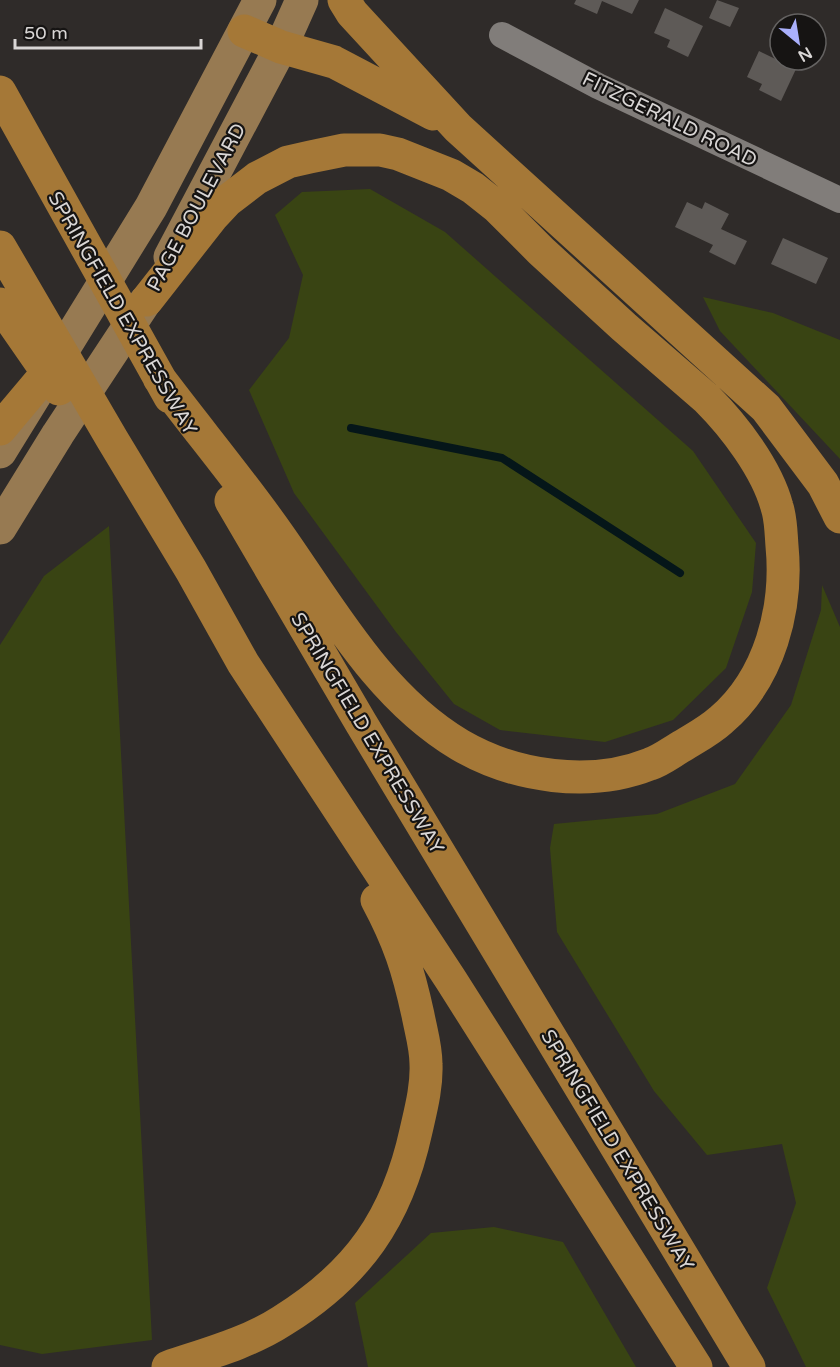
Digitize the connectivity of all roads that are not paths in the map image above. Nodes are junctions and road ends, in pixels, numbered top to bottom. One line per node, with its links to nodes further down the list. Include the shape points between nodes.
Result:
1 (260, 0): 4 (main road, PAGE BOULEVARD)
2 (302, 0): 6 (main road, PAGE BOULEVARD)
3 (344, 0): 8 (highway)
4 (244, 31): 6 (highway); 13 (main road, PAGE BOULEVARD, via 151,207)
5 (501, 35): 9 (street, FITZGERALD ROAD, via 598,86)
6 (281, 46): 8 (highway, via 351,70); 11 (main road, PAGE BOULEVARD)
7 (0, 92): 14 (highway, SPRINGFIELD EXPRESSWAY)
8 (458, 128): 17 (highway, via 761,402 823,484)
9 (840, 200)
10 (0, 248): 12 (highway)
11 (147, 300): 14 (highway, via 227,201 257,178 288,162 371,149 398,154 459,178 497,207 541,252 707,399 752,455 777,507 784,565 778,619 764,662 721,720 640,768 568,778 537,774 473,752 430,724 371,667 278,533); 18 (main road, PAGE BOULEVARD)
12 (17, 312): 19 (highway, via 191,570)
13 (52, 367): 15 (highway); 16 (main road, PAGE BOULEVARD)
14 (159, 378): 22 (highway, SPRINGFIELD EXPRESSWAY, via 361,723)
15 (0, 429)
16 (0, 453)
17 (840, 517)
18 (0, 528)
19 (290, 737): 20 (highway, via 393,930 404,958 426,1061 421,1109 408,1167 391,1209 375,1235 342,1273 303,1307 270,1328); 21 (highway, via 451,980)
20 (168, 1367)
21 (696, 1367)
22 (749, 1367)

